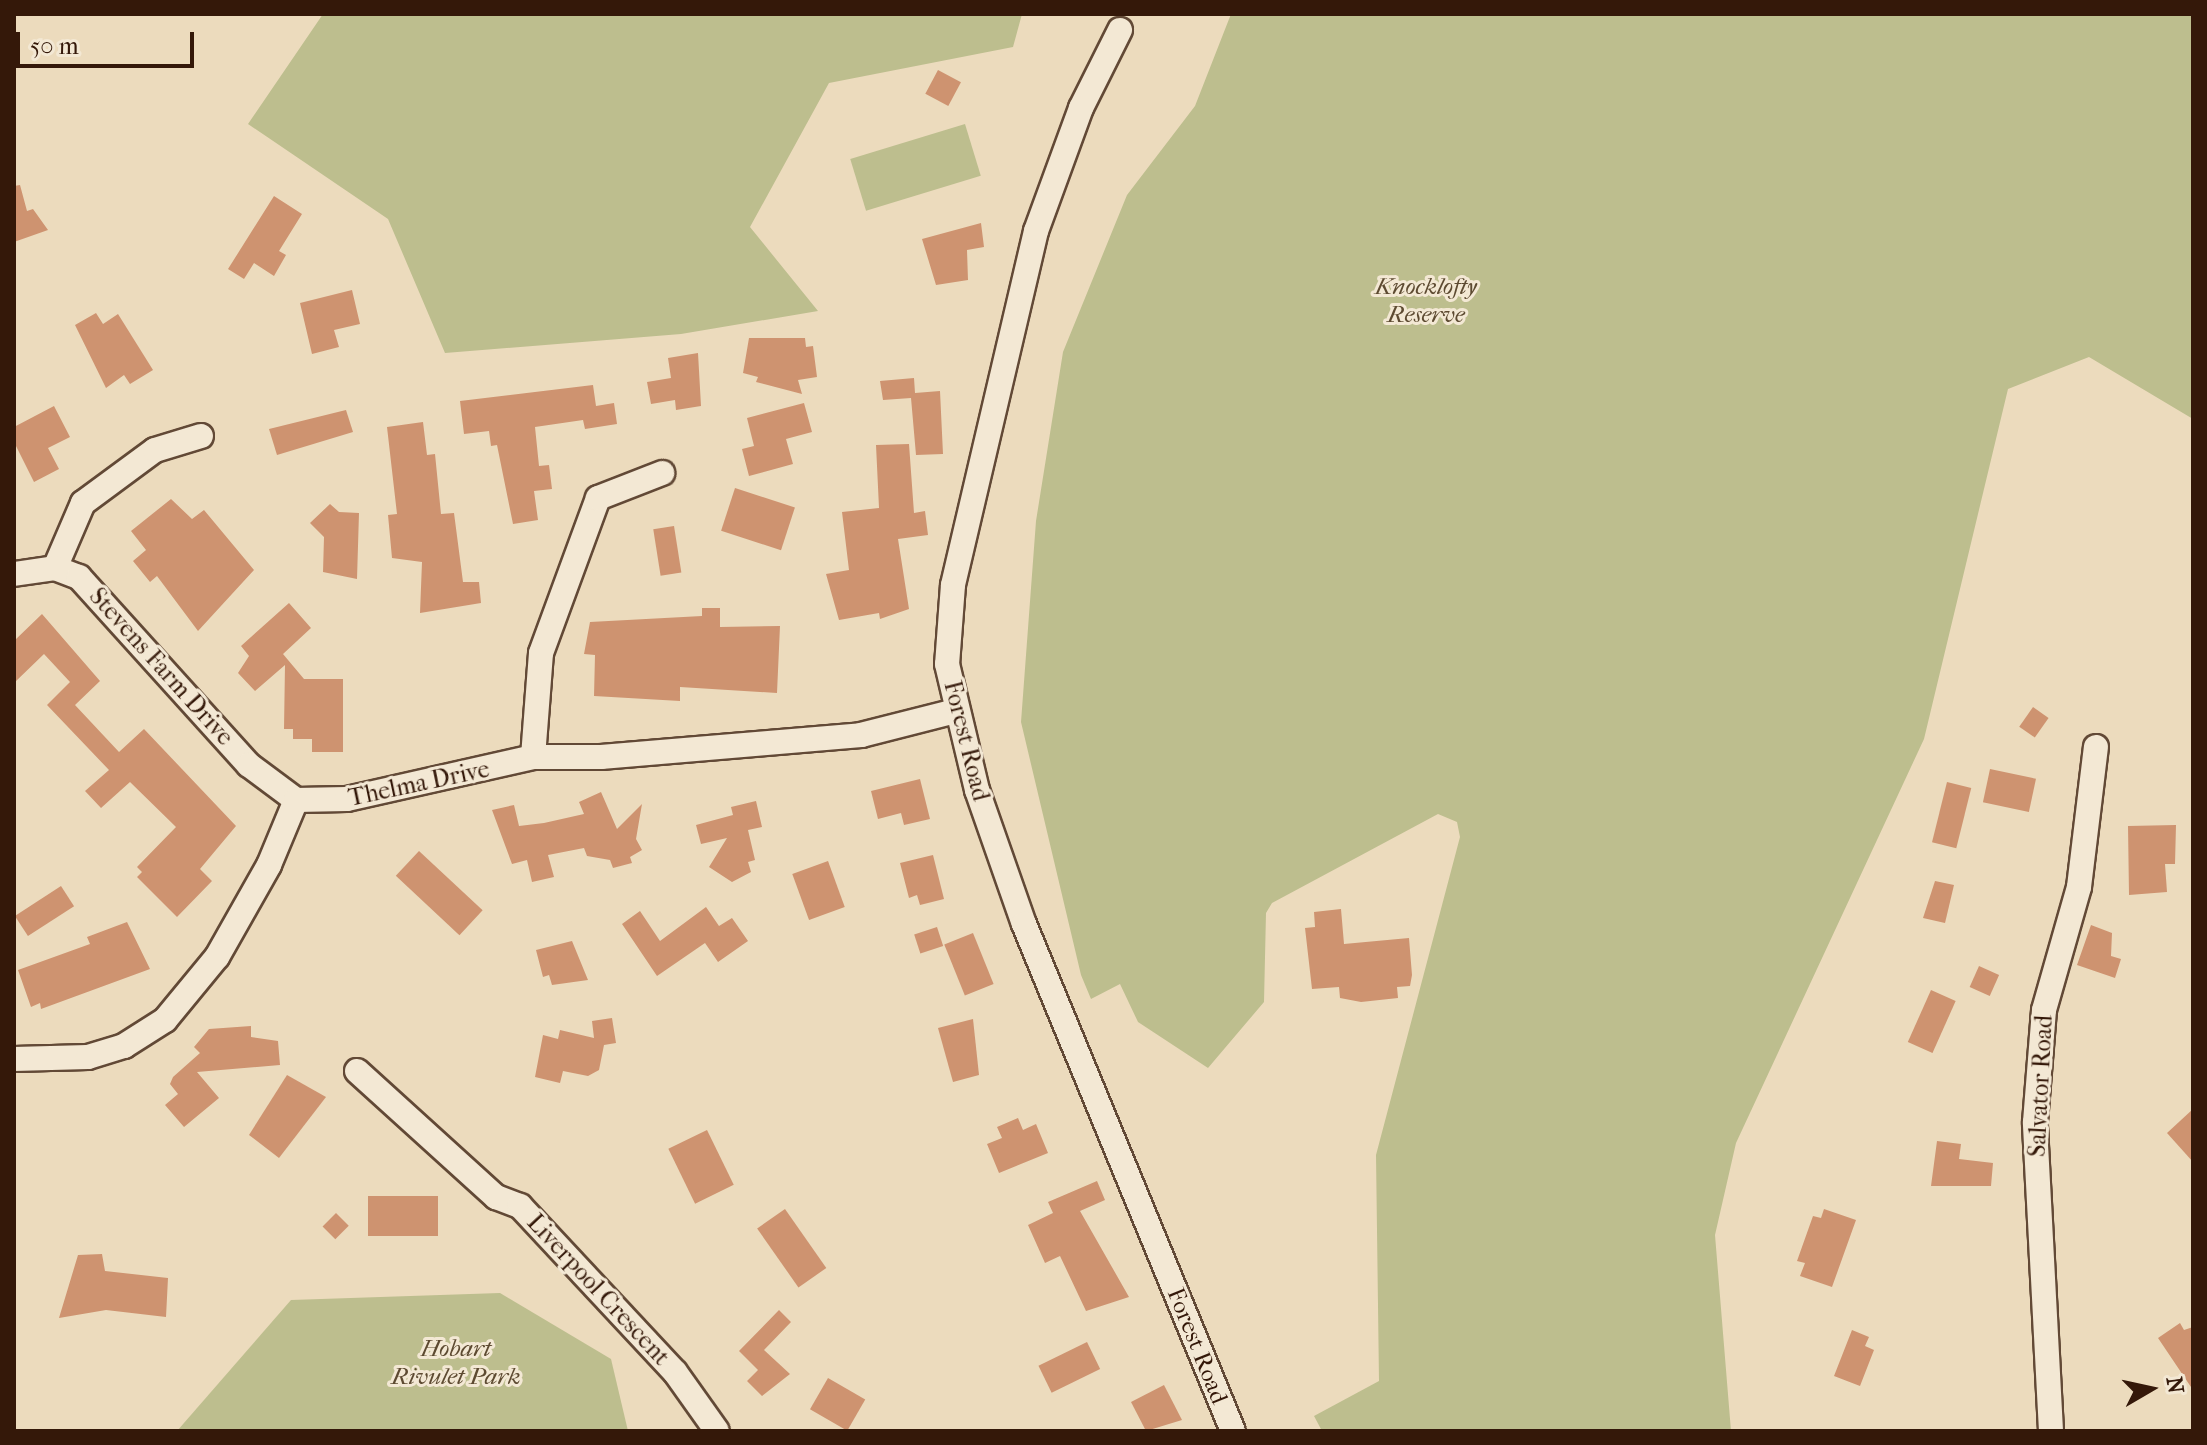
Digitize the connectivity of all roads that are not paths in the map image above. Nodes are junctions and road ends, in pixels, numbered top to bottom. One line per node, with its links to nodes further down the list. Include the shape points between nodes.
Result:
1 (1120, 30): 6 (street, Forest Road, via 1081,108 1036,231 946,620)
2 (201, 436): 4 (street, via 155,450 83,503)
3 (662, 473): 8 (street, via 598,498 541,653)
4 (55, 568): 5 (street); 9 (street, Stevens Farm Drive, via 94,591 249,765)
5 (14, 574)
6 (956, 711): 8 (street, Thelma Drive, via 847,737); 13 (street, Forest Road, via 977,790 1034,950)
7 (2096, 747): 14 (street, Salvator Road, via 2079,887 2053,965 2039,1061 2040,1289)
8 (533, 757): 9 (street, Thelma Drive, via 347,799)
9 (296, 800): 10 (street, via 269,865 217,957 165,1020 124,1046 88,1057)
10 (14, 1059)
11 (357, 1071): 12 (street, Liverpool Crescent, via 475,1180 520,1206 675,1372)
12 (717, 1431)
13 (1233, 1431)
14 (2051, 1431)

